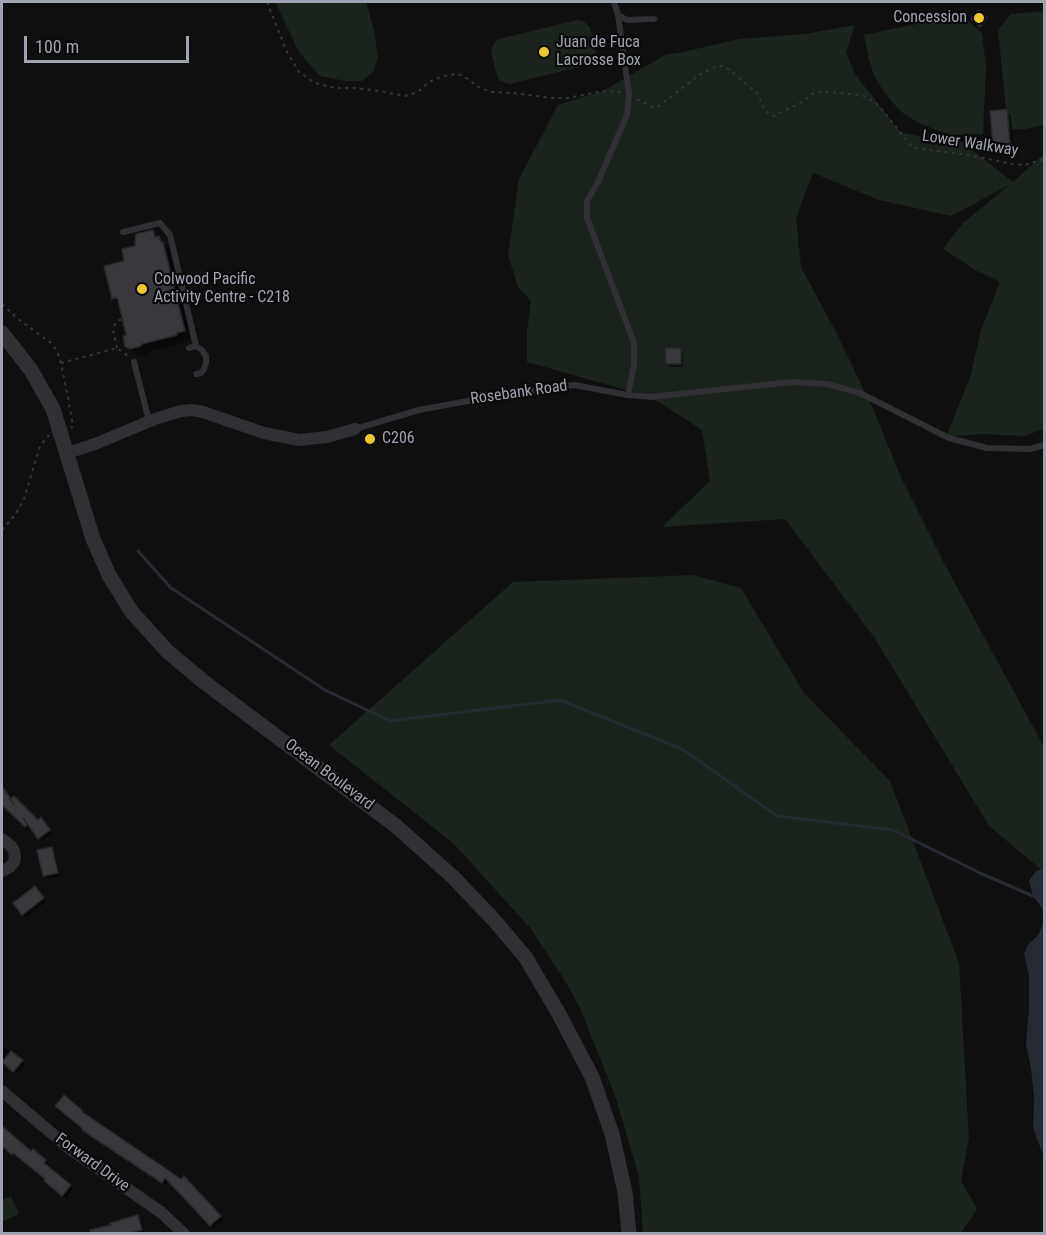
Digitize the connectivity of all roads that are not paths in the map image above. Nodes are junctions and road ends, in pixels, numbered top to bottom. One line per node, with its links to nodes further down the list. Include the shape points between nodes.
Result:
1 (614, 2): 2 (lane)
2 (618, 15): 3 (lane, via 627,20); 8 (lane, via 629,94 627,115 587,201 587,218 634,343)
3 (654, 19)
4 (123, 232): 7 (lane, via 160,223 170,235 193,347 206,356 201,373)
5 (2, 333): 12 (street, Ocean Boulevard, via 31,370 53,409)
6 (134, 362): 9 (lane)
7 (196, 374)
8 (628, 395): 10 (lane, Rosebank Road, via 574,385 419,410); 11 (lane, Rosebank Road, via 668,396 792,382 827,384 860,393 949,438 987,448 1030,449)
9 (149, 421): 10 (street, Rosebank Road, via 192,410 299,440); 12 (street, Rosebank Road)
10 (355, 429)
11 (1044, 445)
12 (67, 453): 17 (street, Ocean Boulevard, via 93,539 109,575 131,611 167,651 396,826 453,877 525,958 591,1077 612,1134)
13 (2, 839): 14 (street, via 11,846 15,857 10,867)
14 (2, 871)
15 (3, 1094): 16 (street, Forward Drive)
16 (184, 1233)
17 (629, 1233)

